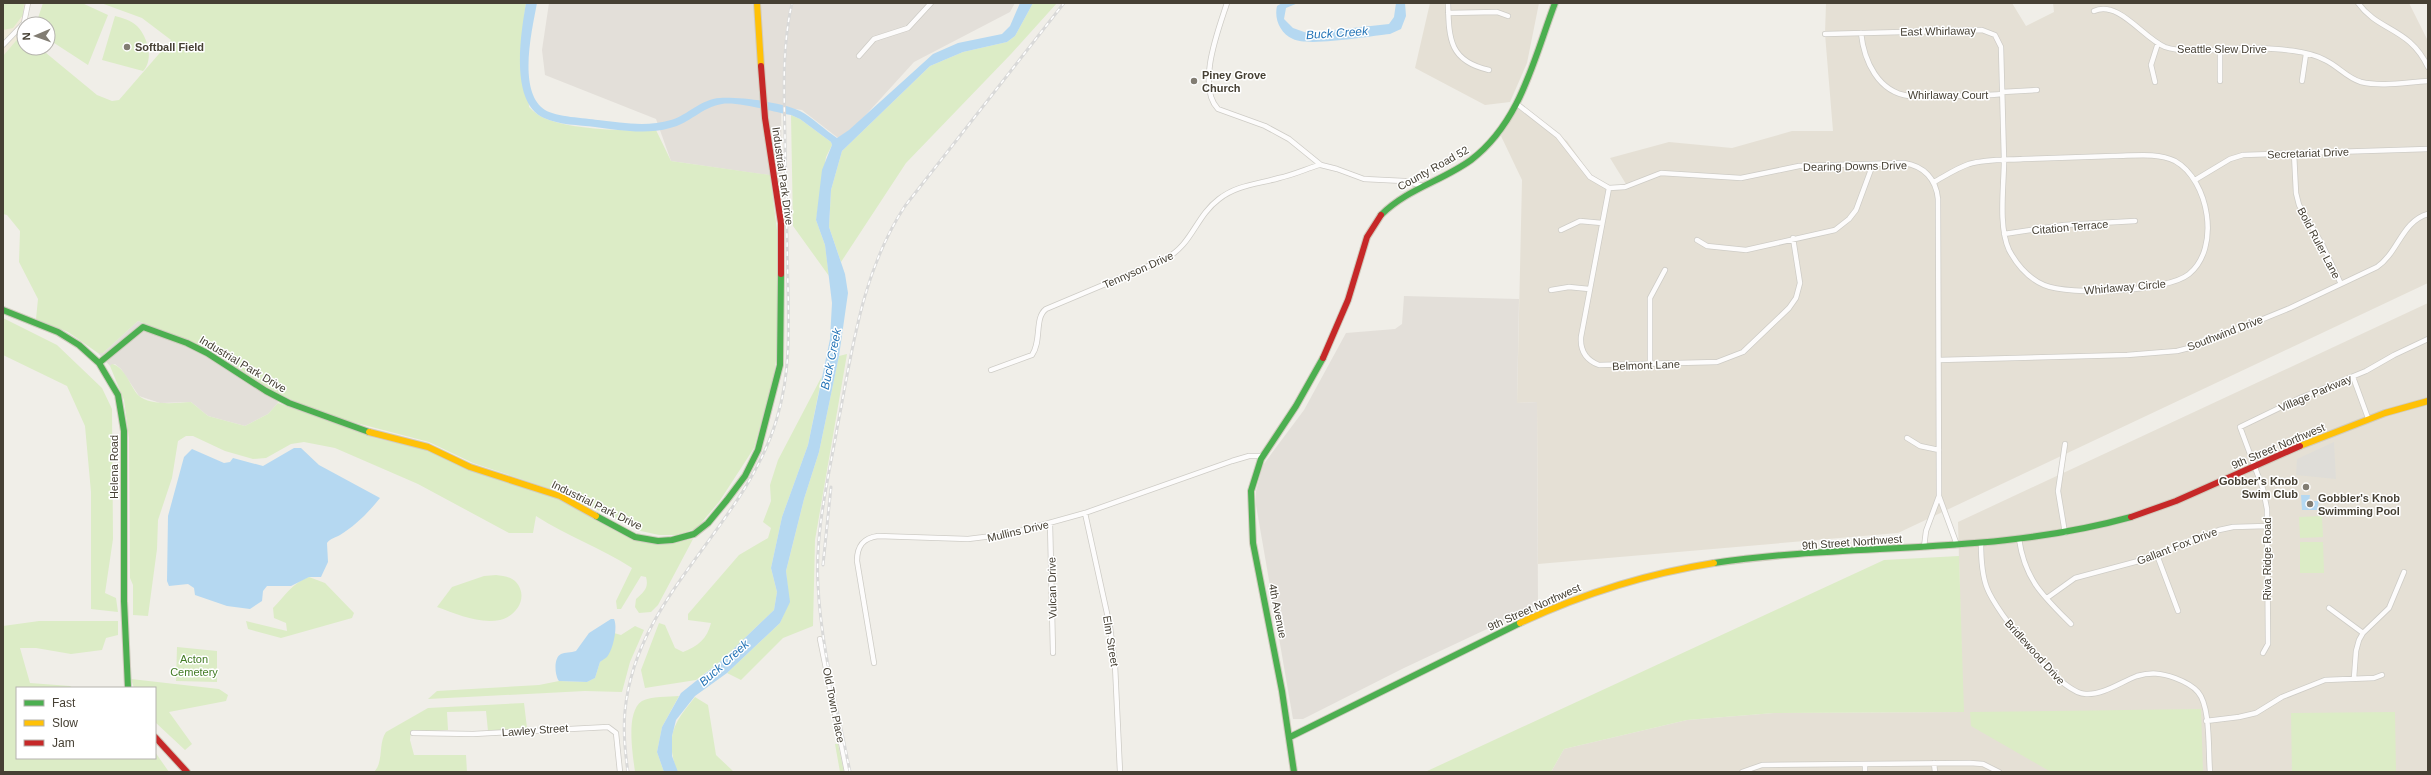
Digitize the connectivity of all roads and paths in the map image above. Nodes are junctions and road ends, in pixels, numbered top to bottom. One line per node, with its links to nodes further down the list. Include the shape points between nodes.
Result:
1 (28, 3): 14 (street, via 24,23)
2 (758, 3): 50 (street, Industrial Park Drive, via 765,118 781,222 780,365 766,426 748,469 708,523 689,537 658,541 634,537 560,496 470,467 428,447 382,437 289,403 207,353 143,327)
3 (932, 3): 17 (street, via 908,28 874,39)
4 (1227, 3): 31 (street, via 1210,57 1214,104 1224,113 1265,126 1295,142)
5 (1448, 3): 9 (street)
6 (1555, 3): 26 (street, County Road 52)
7 (2358, 3): 18 (street, via 2368,14 2411,41)
8 (2094, 11): 13 (street, Seattle Slew Drive, via 2103,7 2113,8)
9 (1448, 13): 10 (street, via 1497,12); 19 (street, via 1456,54 1468,64)
10 (1508, 16)
11 (1861, 33): 12 (street, East Whirlaway); 25 (street, Whirlaway Court, via 1868,65 1882,82 1896,93 1913,97); 25 (street, East Whirlaway, via 1989,31 1995,34 2000,43)
12 (1825, 34)
13 (2158, 43): 15 (street, Seattle Slew Drive, via 2174,49); 23 (street, via 2151,65)
14 (3, 45)
15 (2220, 49): 16 (street, Seattle Slew Drive, via 2256,48); 20 (street)
16 (2306, 54): 21 (street); 22 (street, Seattle Slew Drive, via 2325,60 2361,82)
17 (859, 56)
18 (2428, 67)
19 (1489, 70)
20 (2220, 81)
21 (2302, 81)
22 (2428, 81)
23 (2155, 82)
24 (2037, 90): 25 (street, Whirlaway Court)
25 (2002, 93): 29 (street, East Whirlaway)
26 (1517, 104): 34 (street, County Road 52, via 1500,133 1482,151 1455,170); 35 (street, via 1558,136 1590,177)
27 (2428, 149): 28 (street, Secretariat Drive)
28 (2294, 153): 32 (street, Secretariat Drive, via 2238,156); 44 (street, Bold Ruler Lane, via 2299,206 2322,244)
29 (2004, 160): 32 (street, Whirlaway Circle, via 2155,156 2170,159 2181,165); 33 (street, Whirlaway Circle, via 1968,164); 40 (street, Whirlaway Circle)
30 (1873, 164): 33 (street, Dearing Downs Drive, via 1904,163 1925,172); 35 (street, Dearing Downs Drive, via 1792,167 1741,178 1661,173 1625,187); 41 (street, via 1862,196 1849,219 1827,233)
31 (1320, 165): 34 (street, via 1364,179 1404,181); 52 (street, Tennyson Drive, via 1281,178 1242,186 1225,194 1206,211 1179,251 1165,260 1046,309 1039,319 1038,342 1032,355)
32 (2195, 180): 40 (street, Whirlaway Circle, via 2204,205 2207,229 2205,248 2194,269 2174,282 2108,291 2069,291 2053,288 2038,282 2022,269 2009,250)
33 (1934, 182): 49 (street, via 1938,206)
34 (1420, 185): 59 (street, County Road 52, via 1388,208 1368,233 1334,335 1299,400)
35 (1609, 188): 38 (street, Belmont Lane)
36 (2428, 214): 44 (street, Southwind Drive, via 2412,222 2384,263)
37 (2135, 221): 40 (street, Citation Terrace, via 2064,225)
38 (1602, 223): 39 (street, via 1580,221); 46 (street, Belmont Lane)
39 (1561, 230)
40 (2004, 234)
41 (1793, 238): 42 (street, via 1739,250 1706,246); 51 (street, Belmont Lane, via 1799,274 1798,292 1789,308 1752,346 1717,362)
42 (1697, 240)
43 (1665, 270): 51 (street, via 1650,298)
44 (2341, 284): 49 (street, Southwind Drive, via 2217,338 2177,351 2127,355)
45 (1551, 290): 46 (street, via 1569,287)
46 (1589, 290): 51 (street, Belmont Lane, via 1581,337 1581,346 1586,357 1603,366)
47 (3, 310): 50 (street, Helena Road, via 67,336)
48 (2428, 340): 53 (street, Village Parkway)
49 (1939, 360): 58 (street)
50 (99, 363): 85 (street, Helena Road, via 116,391 124,421 124,601)
51 (1650, 365)
52 (991, 370)
53 (2353, 377): 55 (street); 60 (street, Village Parkway, via 2241,426 2241,433)
54 (2428, 401): 55 (street, 9th Street Northwest)
55 (2368, 418): 60 (street, 9th Street Northwest)
56 (1907, 438): 58 (street, via 1920,446)
57 (2065, 444): 65 (street, via 2058,491)
58 (1938, 450): 61 (street)
59 (1263, 456): 62 (street, Mullins Drive, via 1249,456 1232,461); 88 (street, 4th Avenue, via 1253,481 1250,511)
60 (2254, 467): 64 (street, Riva Ridge Road, via 2265,495); 65 (street, 9th Street Northwest, via 2130,516)
61 (1939, 496): 70 (street); 71 (street, via 1926,531)
62 (1085, 513): 63 (street, Mullins Drive); 95 (street, Elm Street, via 1114,657 1119,705)
63 (1050, 523): 68 (street, Mullins Drive, via 985,538 878,536); 80 (street, Vulcan Drive)
64 (2267, 526): 72 (street, Gallant Fox Drive, via 2219,530); 81 (street, Riva Ridge Road, via 2268,644)
65 (2065, 533): 67 (street, 9th Street Northwest)
66 (858, 539): 68 (street)
67 (2020, 539): 69 (street, 9th Street Northwest); 74 (street, via 2027,573)
68 (864, 540): 82 (street, via 858,551 857,561)
69 (1981, 543): 70 (street, 9th Street Northwest); 86 (street, Bridlewood Drive, via 1985,584 1999,610 2022,640 2069,688 2078,693 2088,694 2143,675 2164,674 2189,684 2198,692 2206,710)
70 (1957, 544): 71 (street, 9th Street Northwest)
71 (1924, 547): 88 (street, 9th Street Northwest, via 1710,563 1630,580 1541,613)
72 (2157, 555): 74 (street, Gallant Fox Drive, via 2075,578); 76 (street)
73 (2404, 572): 78 (street, via 2389,608)
74 (2047, 598): 77 (street)
75 (2329, 608): 78 (street)
76 (2178, 611)
77 (2071, 624)
78 (2363, 634): 84 (street, via 2356,651)
79 (820, 639): 94 (street, Old Town Place)
80 (1053, 653)
81 (2263, 653)
82 (874, 663)
83 (2382, 675): 84 (street, via 2374,678)
84 (2354, 678): 86 (street, via 2325,680 2282,697 2256,713 2239,718)
85 (128, 687)
86 (2206, 721): 101 (street, Bridlewood Drive)
87 (413, 733): 93 (street, Lawley Street, via 473,734 608,727 616,733)
88 (1290, 737): 96 (street, 4th Avenue)
89 (156, 738): 92 (street)
90 (1934, 763): 91 (street); 99 (street); 100 (street, via 1983,764)
91 (1865, 764): 97 (street, via 1762,765); 98 (street)
92 (187, 772)
93 (620, 772)
94 (846, 772)
95 (1120, 772)
96 (1294, 772)
97 (1742, 772)
98 (1865, 772)
99 (1934, 772)
100 (1999, 772)
101 (2210, 772)

